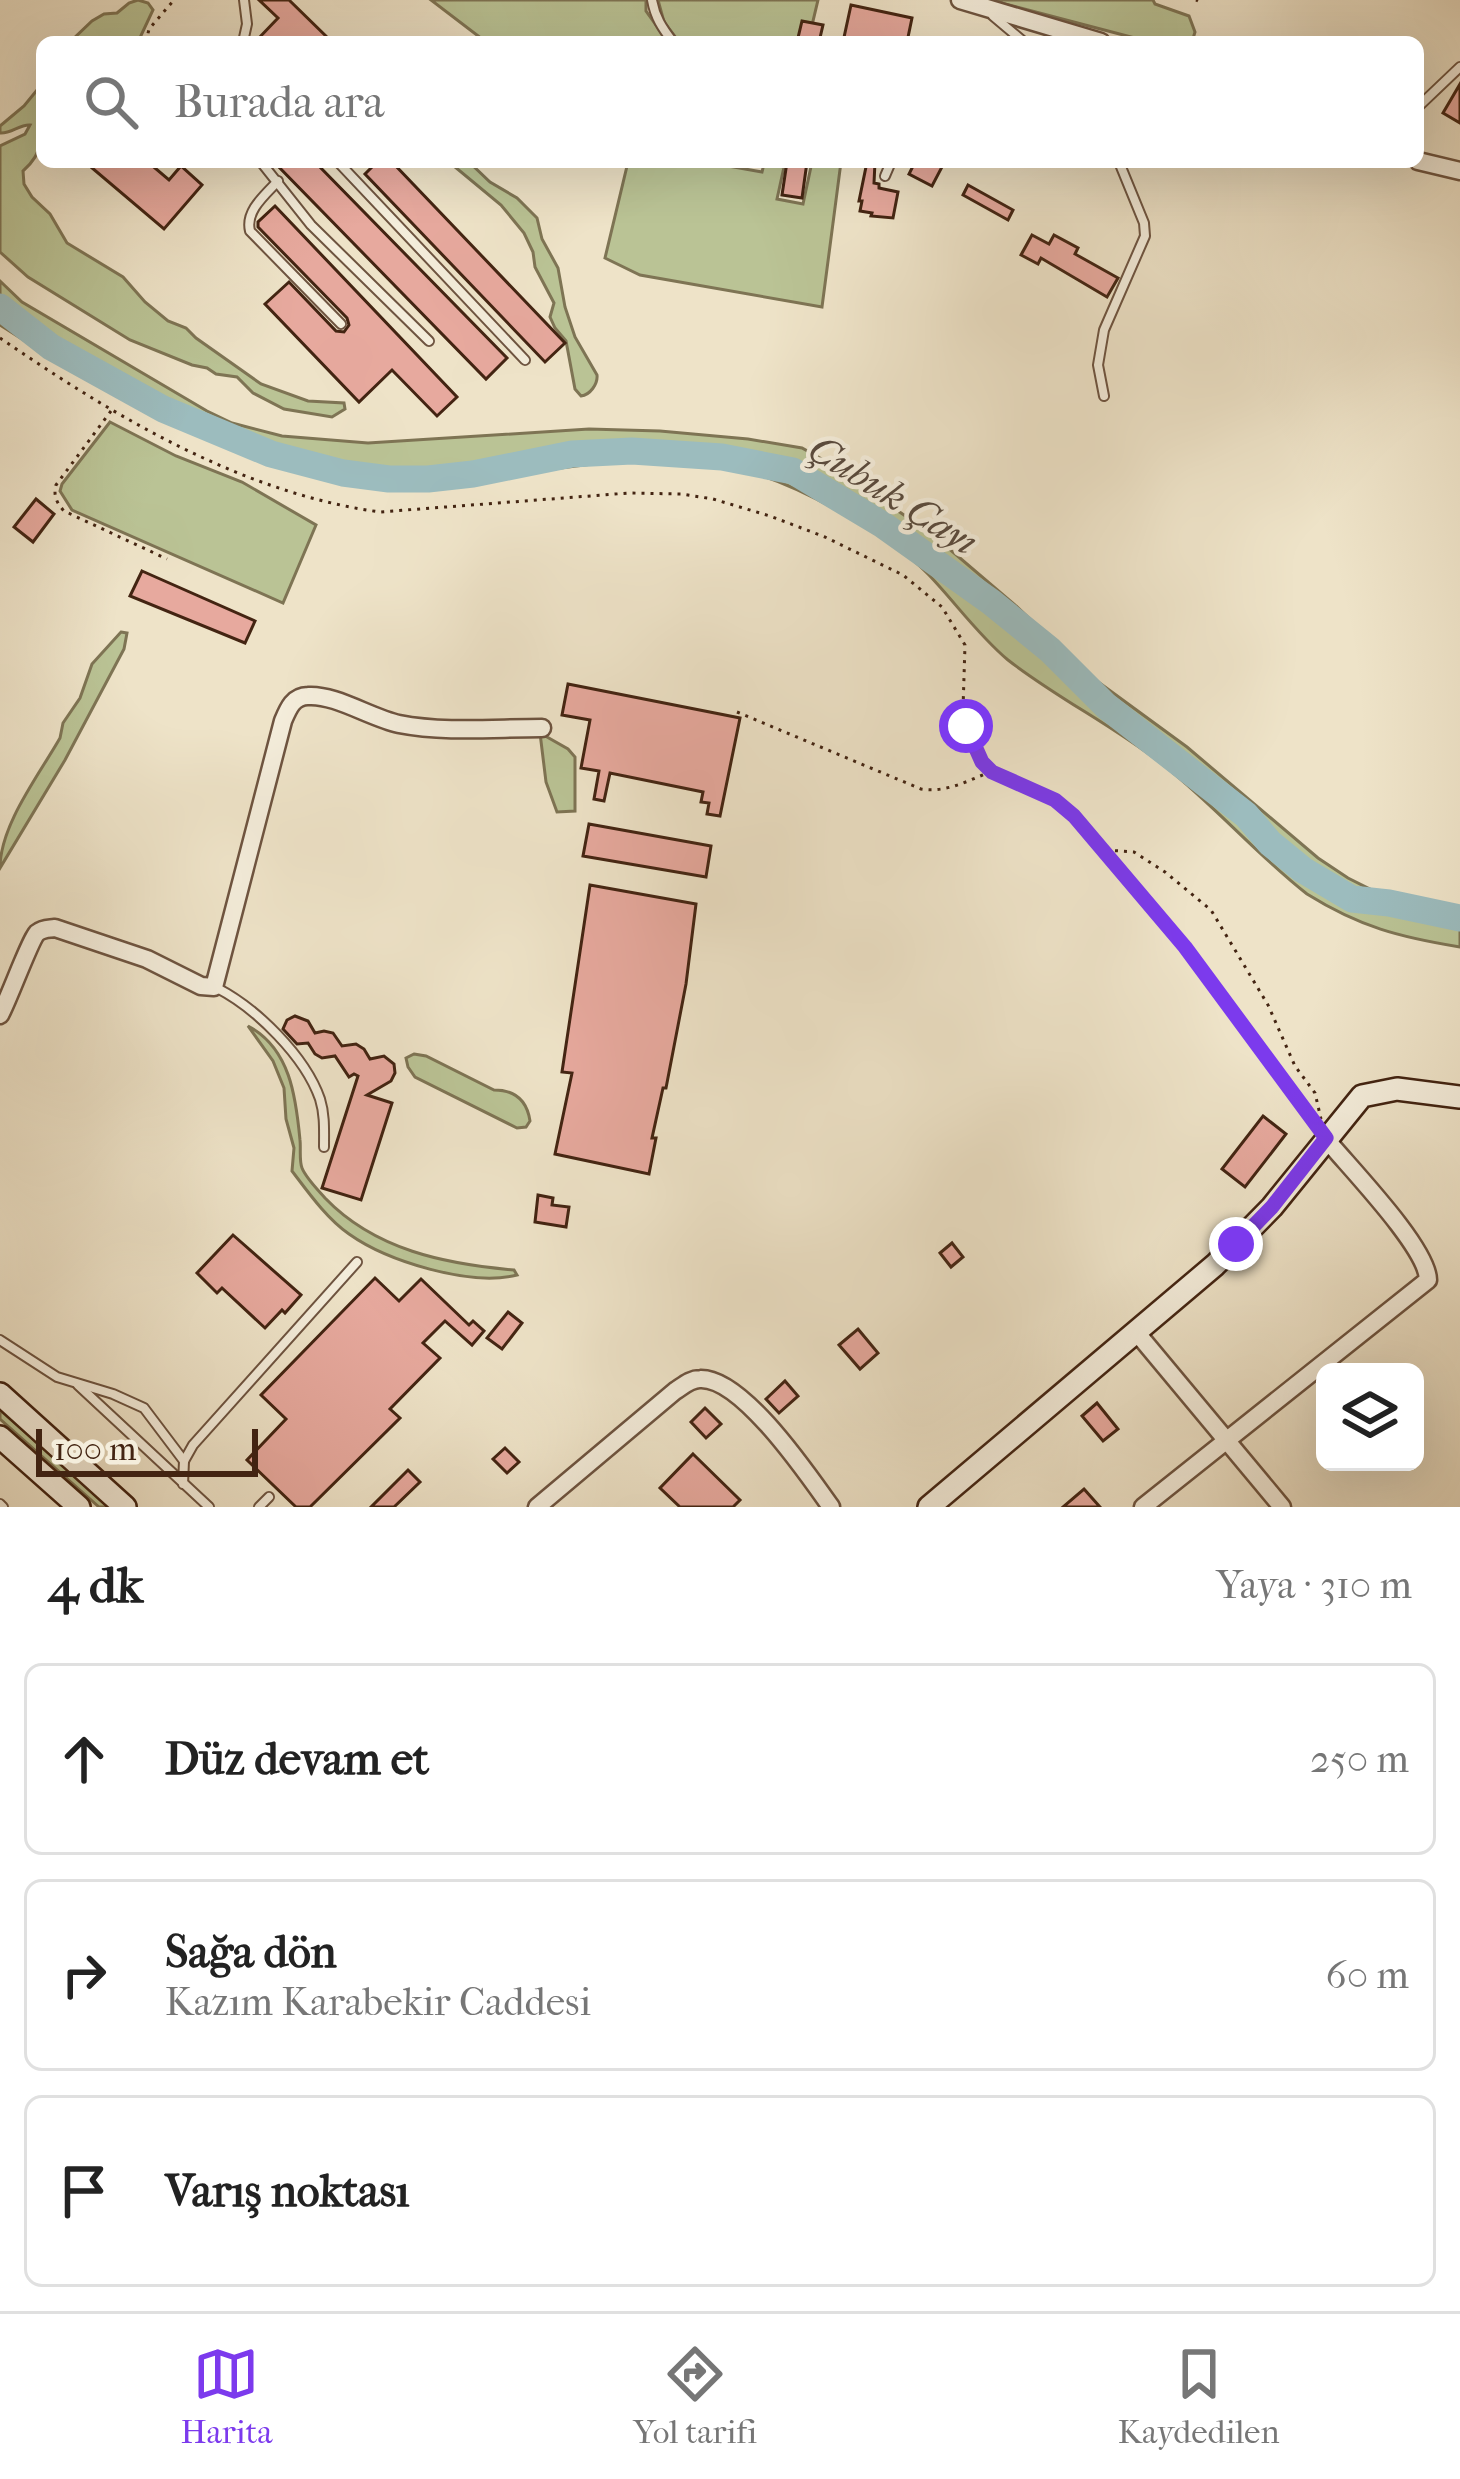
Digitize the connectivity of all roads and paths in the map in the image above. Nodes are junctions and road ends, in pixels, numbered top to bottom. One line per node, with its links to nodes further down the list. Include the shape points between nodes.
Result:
1 (174, 0): 6 (path)
2 (244, 0): 7 (lane)
3 (652, 0): 8 (lane)
4 (960, 0): 5 (street)
5 (983, 7): 9 (lane); 10 (street)
6 (147, 36)
7 (244, 36)
8 (668, 36)
9 (1017, 36)
10 (1081, 36)
11 (1460, 67): 12 (lane)
12 (1424, 101)
13 (1424, 162): 18 (street)
14 (266, 168): 20 (lane)
15 (344, 168): 24 (lane)
16 (888, 168): 19 (lane)
17 (1121, 168): 25 (lane, via 1145,236 1103,330)
18 (1460, 171)
19 (885, 176)
20 (278, 181): 21 (lane, via 250,214 250,231); 23 (lane, via 311,225)
21 (341, 324)
22 (0, 338): 26 (path)
23 (429, 341)
24 (525, 360)
25 (1104, 396)
26 (112, 410): 27 (path, via 56,485 57,503); 30 (path, via 225,466 342,507 414,511 681,494 825,537 903,575 955,624 965,645 966,726)
27 (167, 560)
28 (737, 712): 30 (path, via 921,788 947,789)
29 (542, 728): 32 (street, via 419,727 315,696 297,698 283,721)
30 (992, 772): 31 (path, via 1055,800)
31 (1104, 850): 35 (path); 35 (path, via 1134,853 1210,910 1315,1093)
32 (214, 987): 33 (street, via 47,928 32,940); 36 (lane, via 261,1018 301,1066 320,1101)
33 (0, 1016)
34 (1460, 1097): 35 (street, via 1397,1089 1362,1096)
35 (1326, 1138): 38 (street, via 1256,1225); 43 (street, via 1412,1243 1427,1280)
36 (324, 1147)
37 (357, 1262): 44 (lane)
38 (1137, 1333): 43 (street); 53 (street)
39 (0, 1340): 40 (lane)
40 (77, 1384): 44 (lane, via 144,1408); 45 (lane)
41 (0, 1394): 48 (street)
42 (0, 1437): 47 (street)
43 (1227, 1441): 54 (street); 55 (street)
44 (184, 1461): 45 (lane)
45 (184, 1484): 49 (lane)
46 (269, 1497): 50 (lane)
47 (79, 1507)
48 (125, 1507)
49 (208, 1507)
50 (259, 1507)
51 (537, 1507): 52 (street, via 697,1378 743,1400)
52 (831, 1507)
53 (929, 1507)
54 (1143, 1507)
55 (1282, 1507)

